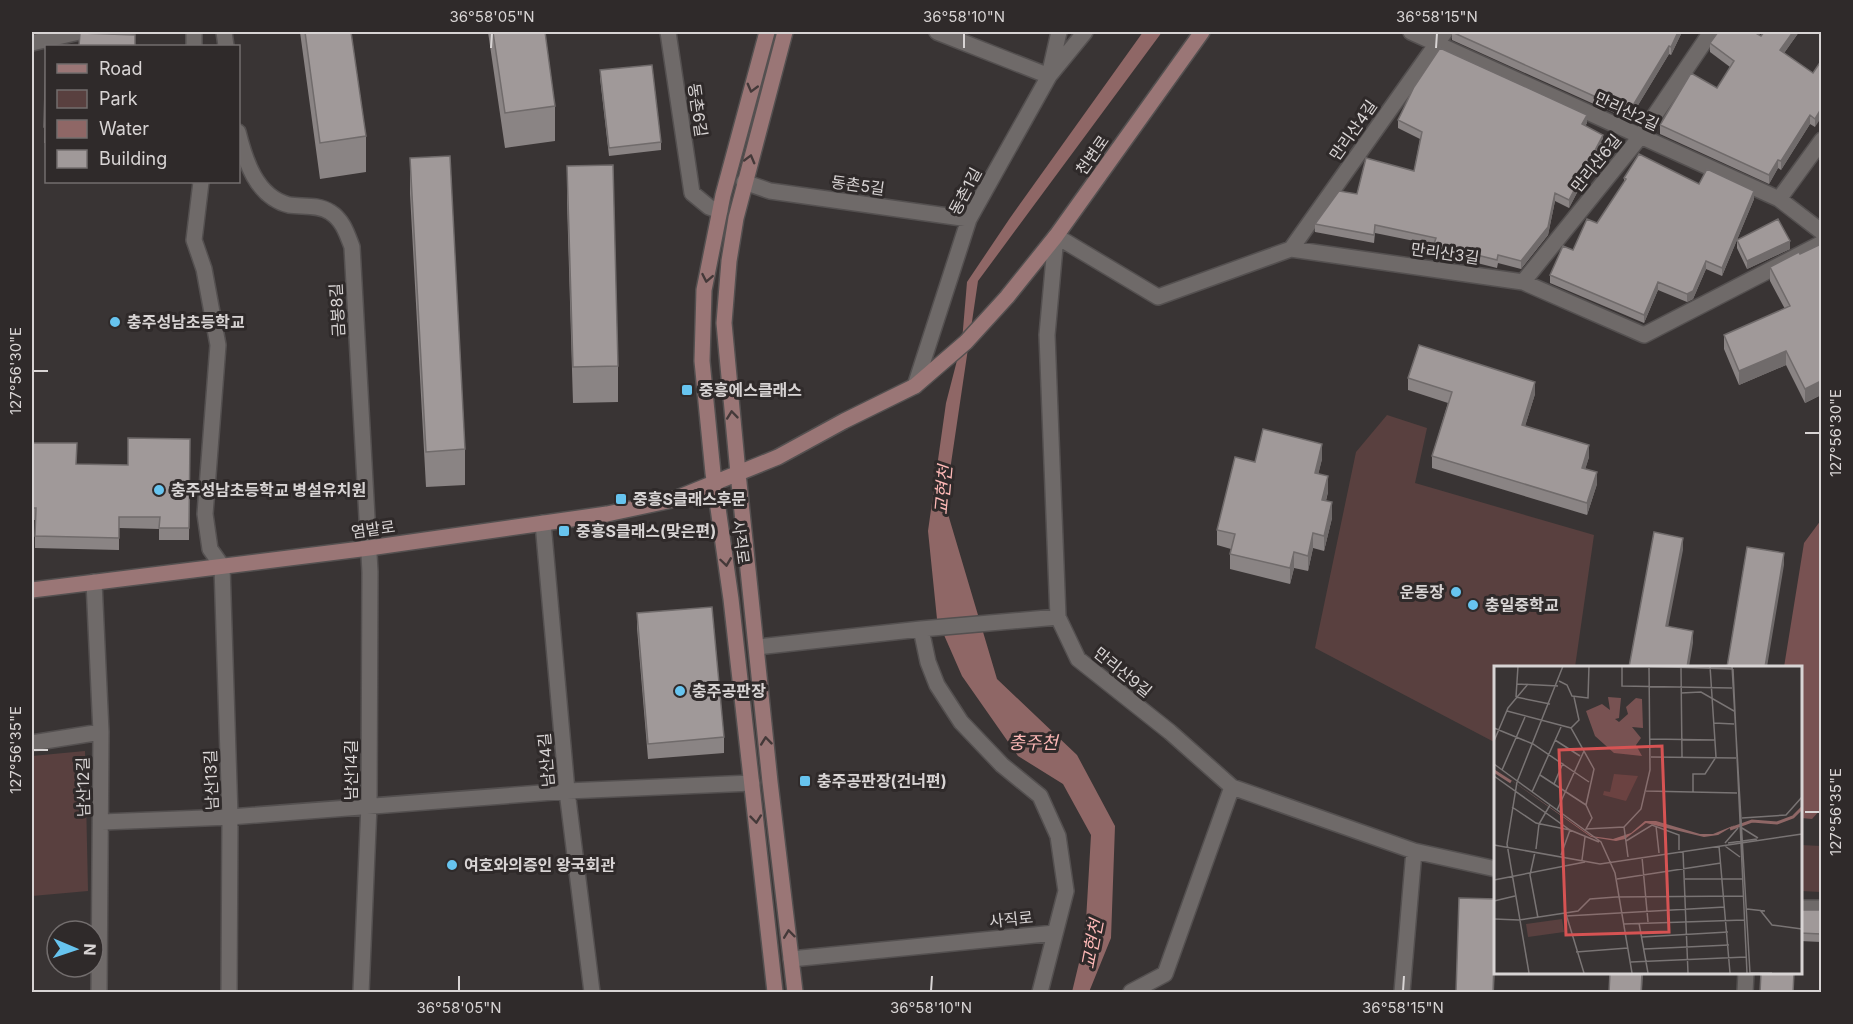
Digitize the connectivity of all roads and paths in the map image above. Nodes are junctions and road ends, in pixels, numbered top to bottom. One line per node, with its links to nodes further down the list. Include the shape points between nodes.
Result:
1 (80, 32): 12 (street)
2 (668, 32): 20 (street, 동촌6길, via 692,193)
3 (767, 32): 20 (street, 사직로, one-way to 20)
4 (785, 32): 17 (street, 사직로, one-way to 4)
5 (937, 32): 13 (street)
6 (1059, 32): 13 (street)
7 (1085, 32): 13 (street, 동촌1길)
8 (1202, 32): 23 (street, 천변로)
9 (1411, 32): 11 (street, 만리산2길)
10 (1711, 32): 14 (street, 만리산6길)
11 (1440, 37): 14 (street, 만리산2길); 25 (street, 만리산4길)
12 (32, 43)
13 (1049, 76): 21 (street, 동촌1길)
14 (1640, 137): 19 (street, 만리산2길); 26 (street, 만리산6길)
15 (240, 140): 31 (street, 금봉8길, via 246,162 268,193 288,204 330,212 344,226 352,247)
16 (1821, 140): 19 (street)
17 (744, 182): 21 (street, 동촌5길, via 770,191); 28 (street, 사직로, one-way to 17, via 724,323 731,250)
18 (201, 183): 32 (street, via 194,240 204,269 218,345 205,514 210,549)
19 (1779, 200): 22 (street, 만리산2길)
20 (720, 211): 29 (street, 사직로, one-way to 29, via 704,291 702,361)
21 (969, 219): 27 (street, 동촌1길)
22 (1821, 232)
23 (1056, 237): 25 (street, 만리산3길, via 1158,297); 27 (street, 천변로, via 966,342); 35 (street, 만리산9길, via 1047,336)
24 (1821, 243): 26 (street, 만리산3길, via 1644,335)
25 (1291, 249): 26 (street, 만리산3길)
26 (1523, 282)
27 (915, 386): 28 (street, via 778,457)
28 (738, 473): 29 (street, 염밭로); 37 (street, 사직로)
29 (714, 484): 30 (street, 염밭로, via 672,500); 40 (street, 사직로, one-way to 40)
30 (543, 523): 31 (street, 염밭로); 42 (street, 남산4길)
31 (369, 548): 32 (street, 염밭로); 43 (street, 남산14길)
32 (222, 566): 33 (street, 염밭로); 44 (street, 남산13길)
33 (94, 582): 34 (street, 염밭로); 38 (street, 남산12길)
34 (32, 590)
35 (1058, 617): 36 (street); 41 (street, 만리산9길, via 1078,659)
36 (921, 629): 37 (street); 50 (street, 사직로, via 928,662 961,722 1002,765 1040,796 1058,836 1066,891)
37 (757, 647): 51 (street, 사직로, one-way to 37)
38 (101, 732): 39 (street); 45 (street, 남산12길)
39 (32, 743)
40 (752, 783): 42 (street); 57 (street, 사직로, one-way to 57)
41 (1232, 787): 46 (street, 만리산9길); 60 (street, via 1166,974)
42 (567, 791): 43 (street); 56 (street, 남산4길)
43 (369, 805): 44 (street); 55 (street, 남산14길)
44 (230, 817): 45 (street); 54 (street, 남산13길)
45 (102, 822): 53 (street, 남산12길)
46 (1414, 851): 47 (street, 만리산9길); 61 (street)
47 (1494, 869)
48 (1802, 908): 49 (street)
49 (1821, 908)
50 (1055, 933): 51 (street, 사직로); 59 (street, 사직로)
51 (791, 959): 58 (street, 사직로)
52 (1746, 973): 62 (street)
53 (99, 993)
54 (229, 993)
55 (361, 993)
56 (592, 993)
57 (775, 993)
58 (795, 993)
59 (1040, 993)
60 (1131, 993)
61 (1402, 993)
62 (1745, 993)

